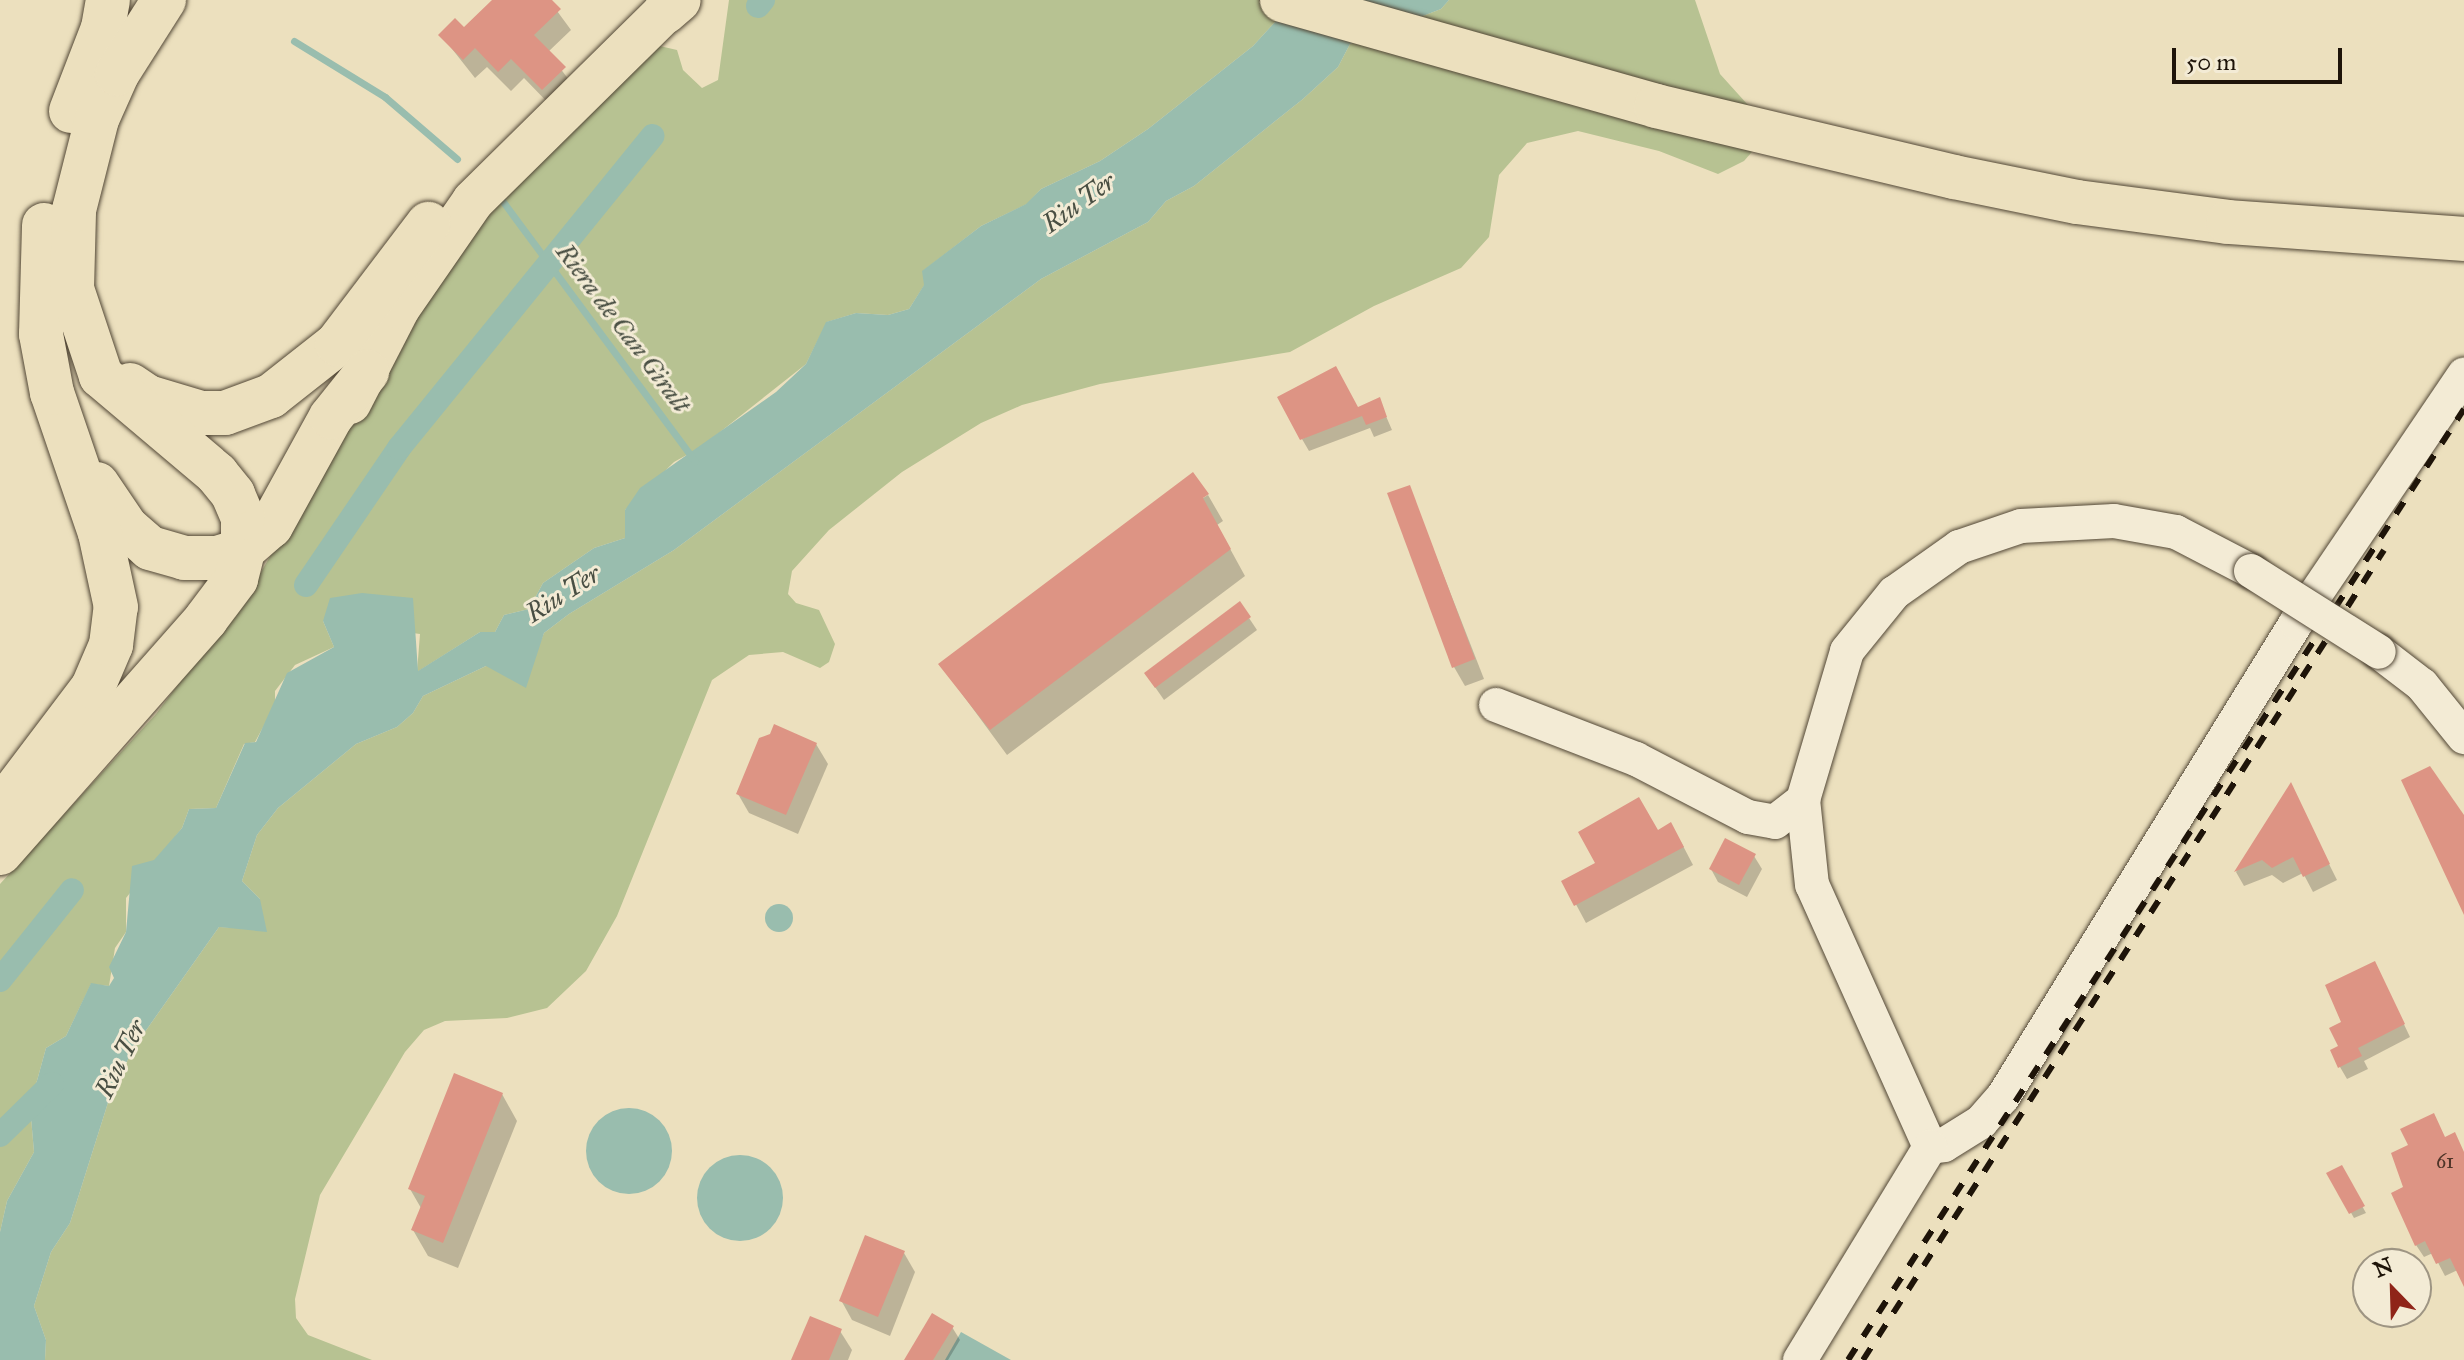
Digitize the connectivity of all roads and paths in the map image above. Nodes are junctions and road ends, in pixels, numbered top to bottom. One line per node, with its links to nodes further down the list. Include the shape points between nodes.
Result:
1 (108, 0): 10 (highway, via 60,147 44,228 41,334)
2 (164, 0): 7 (highway, via 117,74 85,165 70,254)
3 (1282, 0): 6 (highway, via 1604,91 1893,164 2077,202 2279,228)
4 (666, 3): 5 (main road, via 499,142); 8 (main road, via 473,201 414,285)
5 (428, 224): 7 (highway, via 318,364 250,407 201,413 148,397 98,355); 11 (main road, via 384,292)
6 (2464, 239)
7 (79, 317): 11 (highway, via 101,376 233,494 243,518)
8 (367, 372): 11 (highway, via 331,417 271,526); 18 (main road, via 292,512 221,618 132,724)
9 (2464, 375): 19 (street, via 2296,623 2003,1097 1981,1122 1944,1145)
10 (62, 427): 11 (highway, via 126,527 150,548 184,558 217,558); 15 (highway, via 113,577 111,645 93,687 64,731)
11 (243, 550): 16 (main road, via 113,712); 17 (highway, via 236,579 188,641)
12 (1496, 705): 14 (street, via 1636,759 1748,817 1775,822)
13 (2464, 737): 14 (street, bridge, via 2422,685 2379,652 2251,571 2176,532 2114,521 2021,526 1959,547 1894,593 1847,651)
14 (1803, 800): 19 (street, via 1812,885)
15 (0, 810)
16 (0, 833)
17 (0, 853)
18 (0, 864)
19 (1930, 1147): 20 (street)
20 (1800, 1360)

